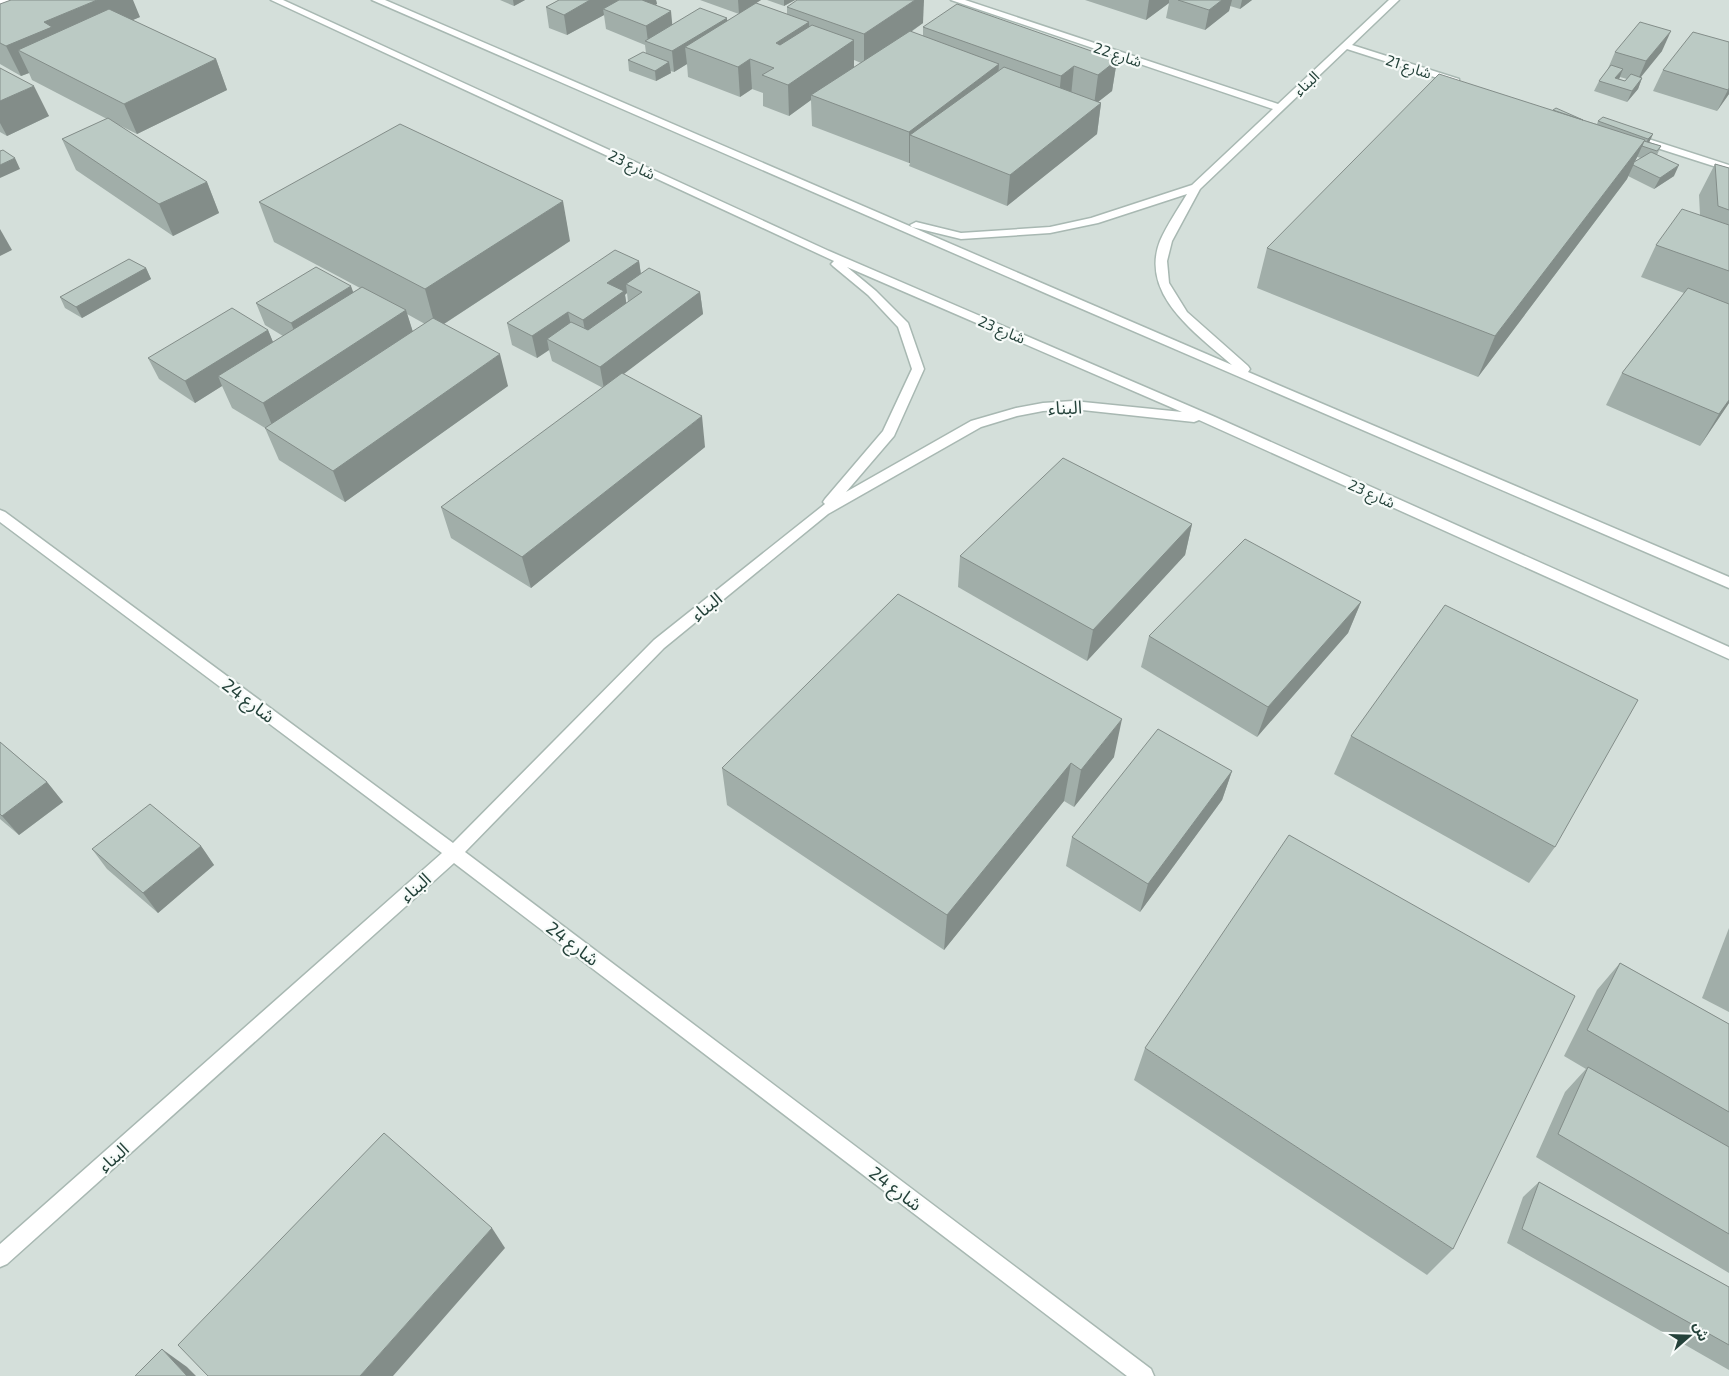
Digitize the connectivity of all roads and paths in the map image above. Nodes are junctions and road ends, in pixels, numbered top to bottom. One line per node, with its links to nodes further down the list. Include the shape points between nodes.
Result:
1 (6, 0): 6 (street)
2 (276, 0): 14 (street, شارع 23)
3 (377, 0): 13 (street)
4 (956, 0): 9 (street, شارع 22)
5 (1394, 0): 7 (street, البناء)
6 (0, 2)
7 (1346, 46): 8 (street, شارع 21); 9 (street, البناء)
8 (1467, 84)
9 (1280, 108): 12 (street, البناء)
10 (1626, 135): 11 (street)
11 (1729, 168)
12 (1196, 187): 13 (street, البناء, via 1094,221 1010,234 961,236); 15 (street, البناء, via 1166,241 1161,261 1163,283 1182,314)
13 (876, 215): 15 (street)
14 (825, 253): 16 (street, شارع 23); 17 (street, البناء, via 872,293 904,326 918,370 889,433)
15 (1254, 378): 19 (street)
16 (1211, 420): 17 (street, البناء, via 1073,405 1016,412 976,424); 20 (street, شارع 23)
17 (823, 511): 21 (street, البناء, via 659,644)
18 (0, 515): 21 (street, شارع 24)
19 (1729, 583)
20 (1729, 653)
21 (454, 853): 22 (street, البناء); 23 (street, شارع 24)
22 (0, 1257)
23 (1144, 1376)

